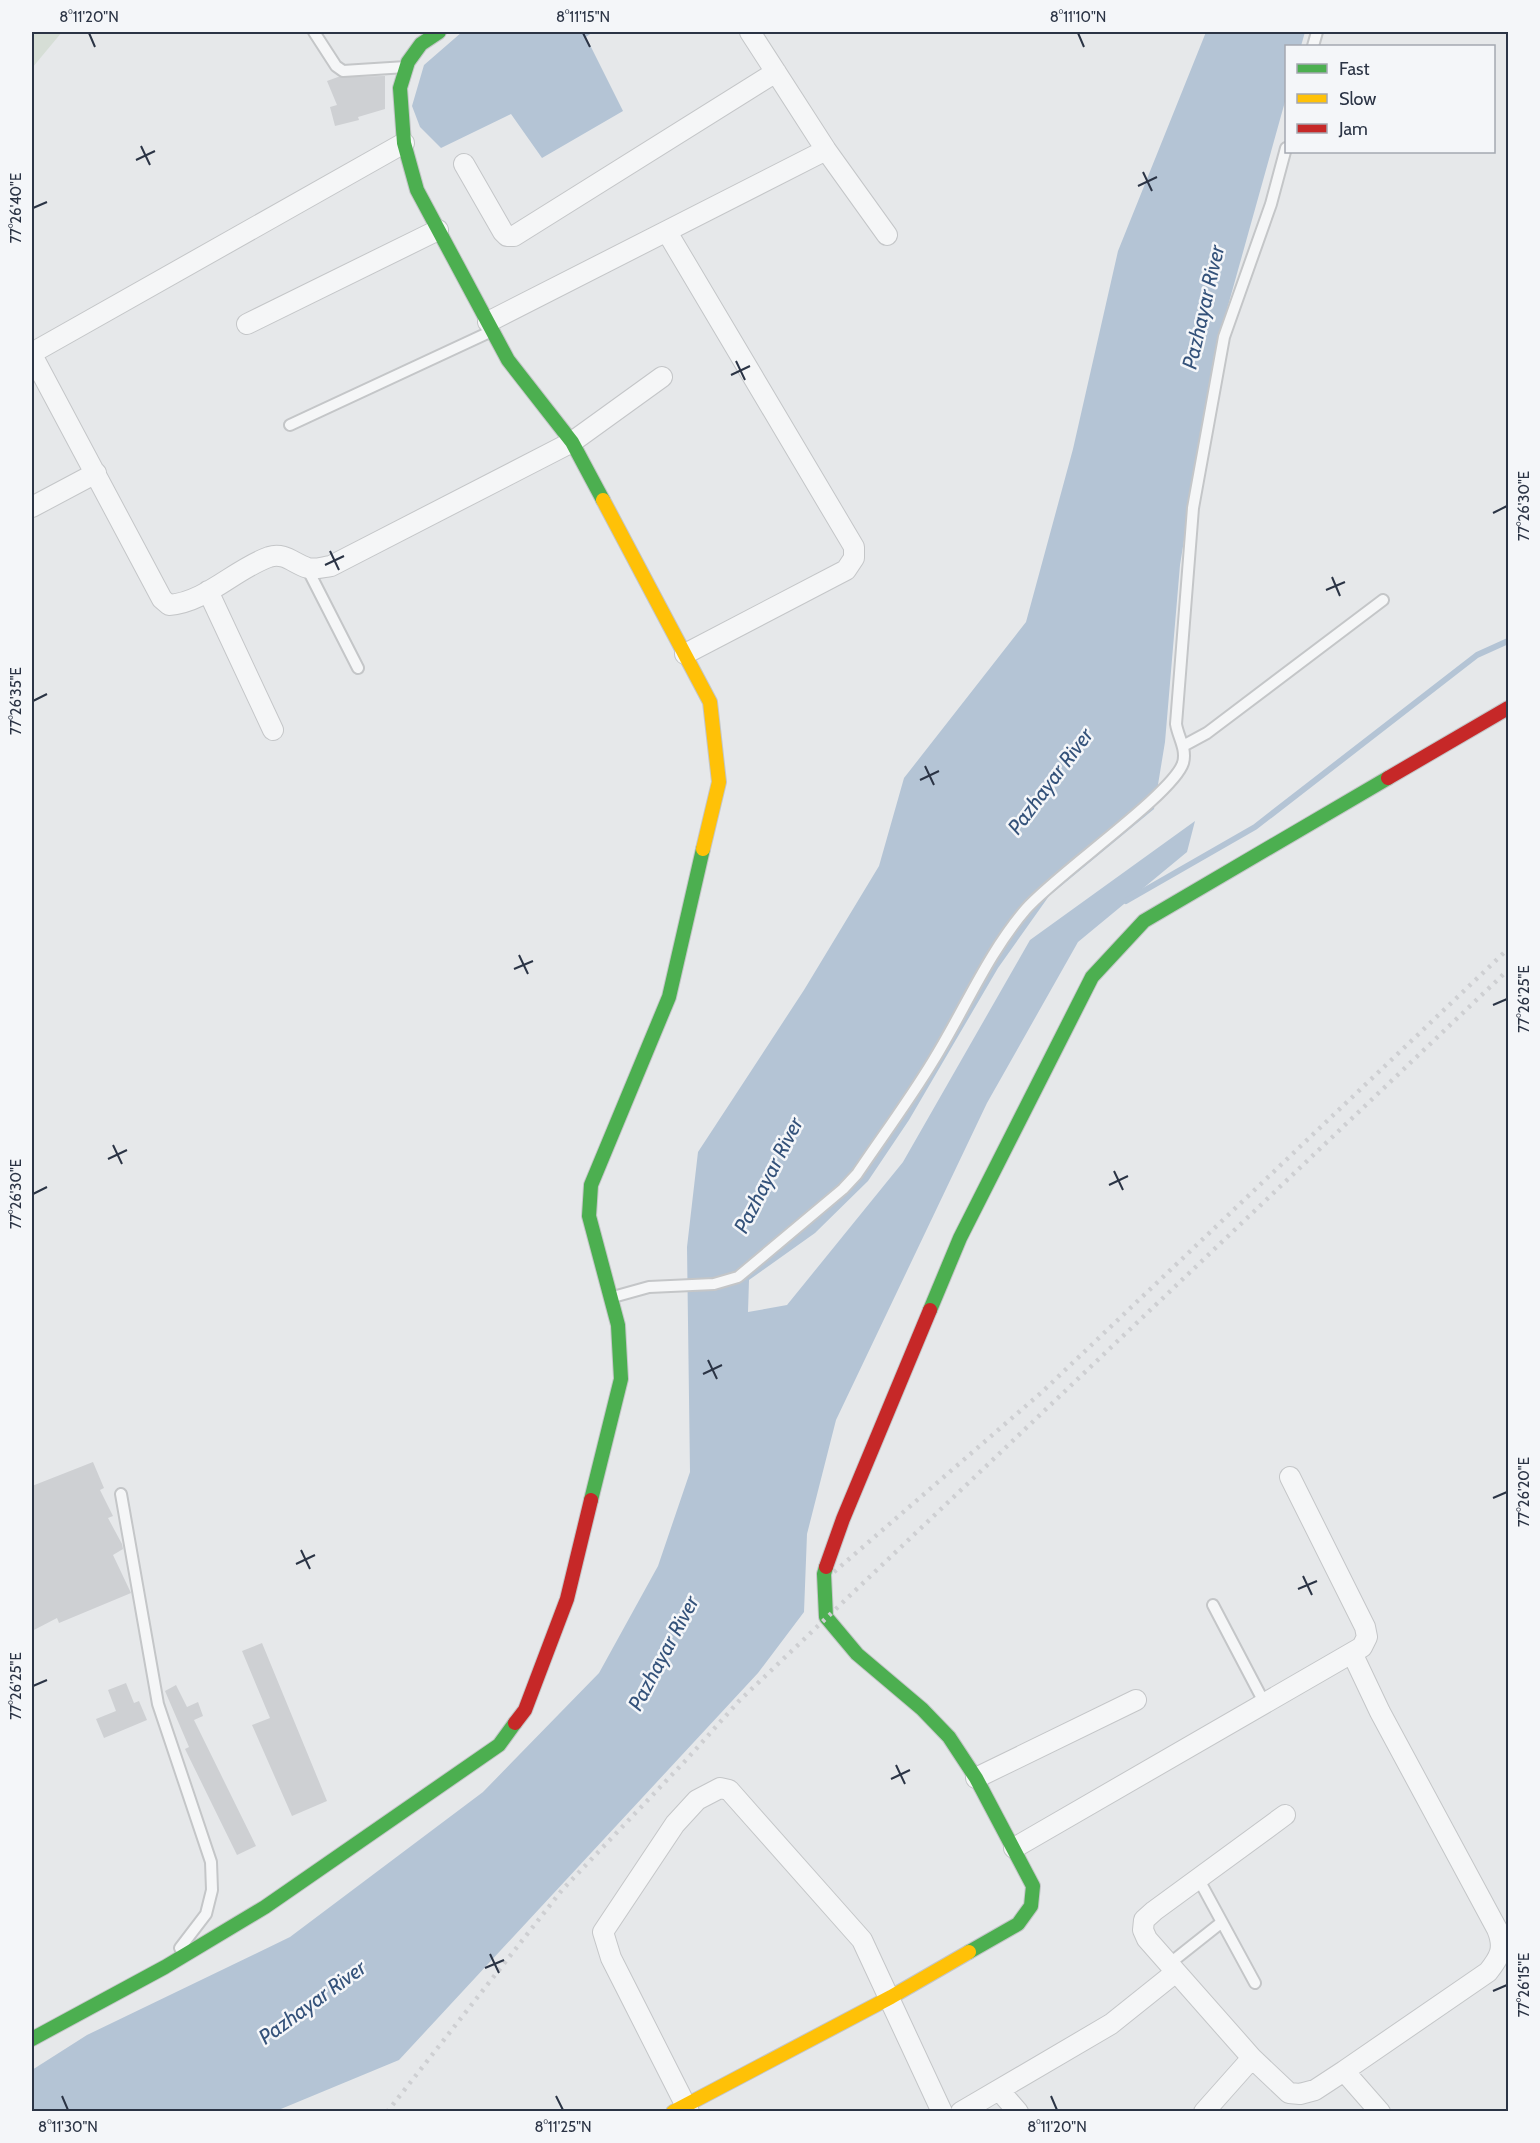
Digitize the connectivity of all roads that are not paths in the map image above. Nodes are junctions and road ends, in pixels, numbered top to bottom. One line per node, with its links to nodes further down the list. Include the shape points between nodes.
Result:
1 (314, 32): 4 (lane, via 343,71)
2 (439, 32): 4 (street, via 422,44)
3 (750, 32): 5 (street)
4 (406, 67): 6 (street, via 400,87)
5 (776, 72): 7 (street); 9 (street, via 514,236 503,232)
6 (404, 143): 10 (street, via 417,190); 15 (street)
7 (826, 150): 11 (street); 12 (street)
8 (1285, 153): 28 (lane, via 1224,337 1193,508 1176,724)
9 (464, 164)
10 (438, 230): 13 (street); 14 (street)
11 (667, 232): 14 (street); 24 (street, via 854,547 854,558 846,570)
12 (887, 235)
13 (248, 324)
14 (490, 326): 17 (lane); 18 (street, via 508,360)
15 (32, 354): 19 (street)
16 (662, 377): 18 (street)
17 (290, 425)
18 (572, 442): 21 (street, via 330,566); 24 (street)
19 (96, 473): 20 (street); 22 (street, via 162,599 170,605 179,604)
20 (32, 507)
21 (307, 568): 22 (street, via 289,558 270,557); 25 (lane)
22 (208, 591): 27 (street)
23 (1383, 600): 28 (lane, via 1207,733)
24 (684, 654): 29 (street, via 710,702 720,782 669,997 591,1185 589,1216)
25 (358, 668)
26 (1509, 708): 36 (street, via 1144,921 1092,977 960,1238 843,1519 824,1574 824,1604 826,1617 856,1654 922,1709 949,1737)
27 (273, 730)
28 (1183, 746): 29 (lane, via 1183,764 1168,784 1068,868 1026,909 933,1061 843,1189 738,1277 714,1284 649,1287)
29 (611, 1297): 41 (street, via 618,1325 621,1379 567,1599 525,1710 499,1744 265,1907)
30 (1290, 1477): 33 (street, via 1365,1627 1367,1637)
31 (121, 1494): 41 (lane, via 158,1704 211,1862 212,1890 206,1914)
32 (1213, 1605): 35 (lane)
33 (1353, 1655): 35 (street); 47 (street, via 1502,1940 1501,1956 1488,1972)
34 (1136, 1700): 36 (street)
35 (1265, 1704): 38 (street)
36 (976, 1778): 38 (street)
37 (1285, 1815): 39 (street)
38 (1014, 1848): 44 (street, via 1033,1886 1028,1913 1018,1924)
39 (1198, 1878): 40 (lane); 42 (street, via 1144,1920 1147,1939)
40 (1222, 1922): 42 (lane); 43 (lane)
41 (165, 1967): 45 (street)
42 (1172, 1968): 46 (street); 48 (street, via 1111,2024)
43 (1256, 1983)
44 (891, 1997): 49 (street); 49 (street, via 862,1940 729,1790 712,1790 675,1824 603,1932 611,1958); 50 (street)
45 (32, 2039)
46 (1252, 2058): 47 (street, via 1289,2093 1315,2090); 53 (street)
47 (1344, 2071): 54 (street)
48 (999, 2090): 51 (street); 52 (street)
49 (682, 2109)
50 (942, 2112)
51 (961, 2112)
52 (1018, 2112)
53 (1204, 2112)
54 (1380, 2112)

